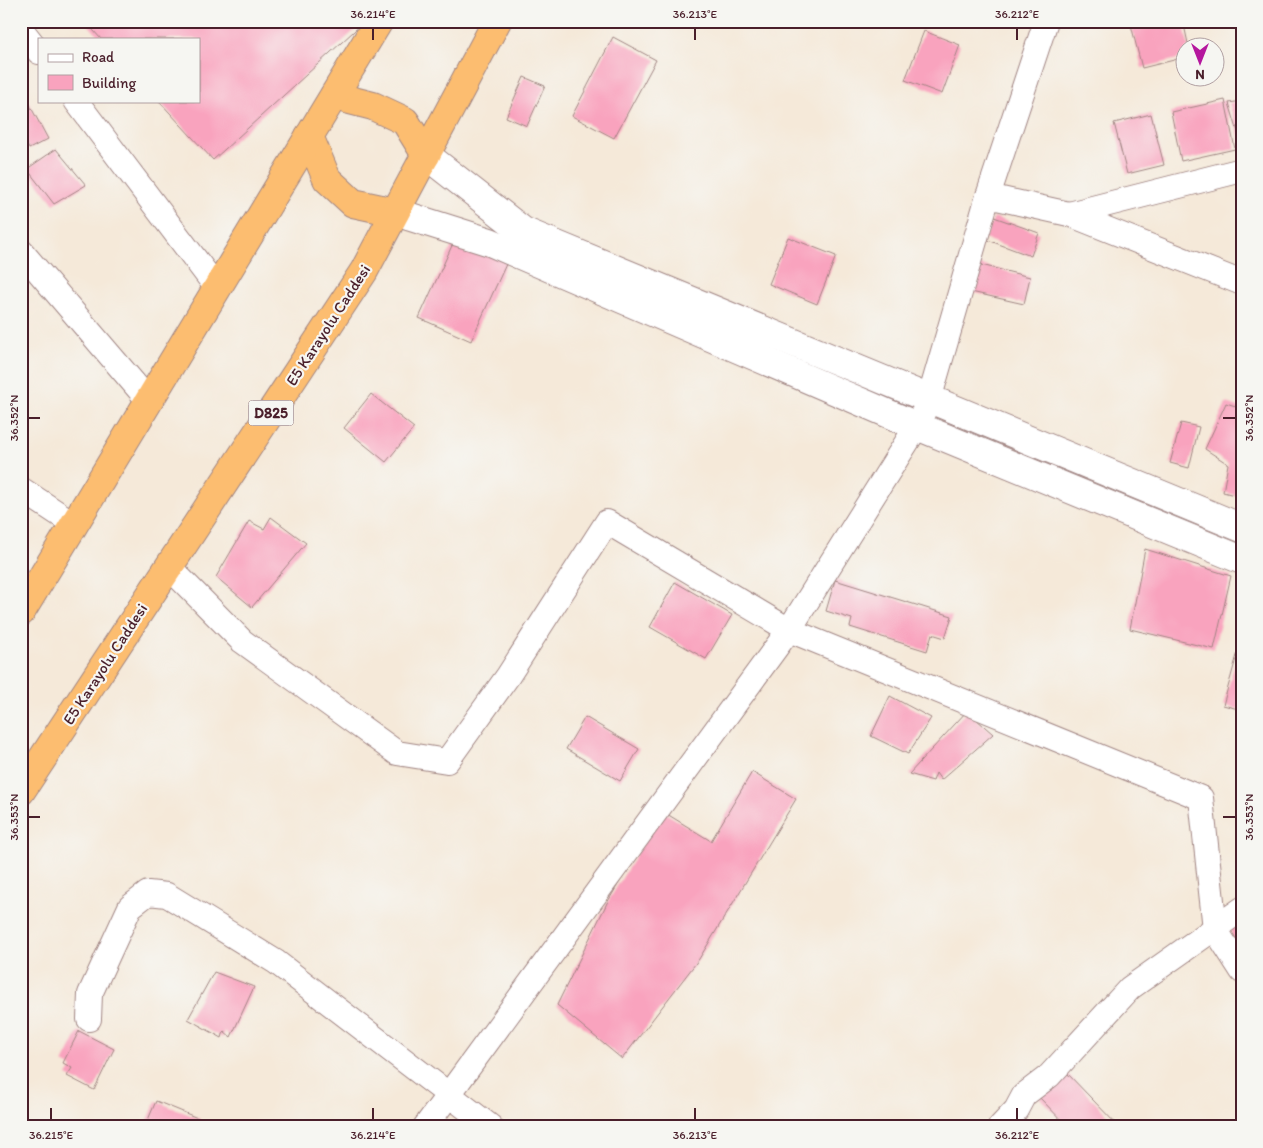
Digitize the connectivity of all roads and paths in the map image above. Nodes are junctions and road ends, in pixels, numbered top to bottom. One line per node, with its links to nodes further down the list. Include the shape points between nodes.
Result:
1 (379, 21): 6 (highway)
2 (496, 21): 9 (highway, E5 Karayolu Caddesi / D825)
3 (1046, 21): 11 (street)
4 (21, 29): 5 (street)
5 (38, 51)
6 (334, 96): 8 (highway); 9 (highway, via 373,106 405,121)
7 (77, 102): 16 (street)
8 (309, 136): 12 (highway, via 326,179 353,203); 16 (highway)
9 (426, 155): 12 (highway, E5 Karayolu Caddesi / D825); 17 (street, via 523,231)
10 (1242, 170): 13 (street)
11 (988, 196): 13 (street); 17 (street)
12 (396, 212): 19 (street, via 490,242); 24 (highway, E5 Karayolu Caddesi / D825, via 364,271)
13 (1069, 214): 15 (street)
14 (21, 251): 18 (street)
15 (1242, 283)
16 (217, 288): 18 (highway)
17 (929, 400): 19 (street); 22 (street)
18 (149, 401): 21 (highway)
19 (917, 426): 23 (street); 26 (street)
20 (21, 489): 21 (street)
21 (74, 524): 25 (highway)
22 (1242, 528)
23 (1242, 560)
24 (169, 567): 26 (street, via 242,641 397,753 447,761 508,676 606,522); 27 (highway, E5 Karayolu Caddesi / D825)
25 (21, 612)
26 (789, 630): 29 (street, via 1201,798); 32 (street)
27 (21, 791)
28 (1242, 909): 29 (street)
29 (1215, 929): 30 (street); 35 (street, via 1130,988 1049,1076 1024,1095 1016,1110)
30 (1242, 971)
31 (89, 1019): 32 (street, via 90,994 130,907 148,893 167,895 276,962)
32 (449, 1093): 33 (street); 34 (street)
33 (425, 1127)
34 (491, 1127)
35 (1000, 1127)

